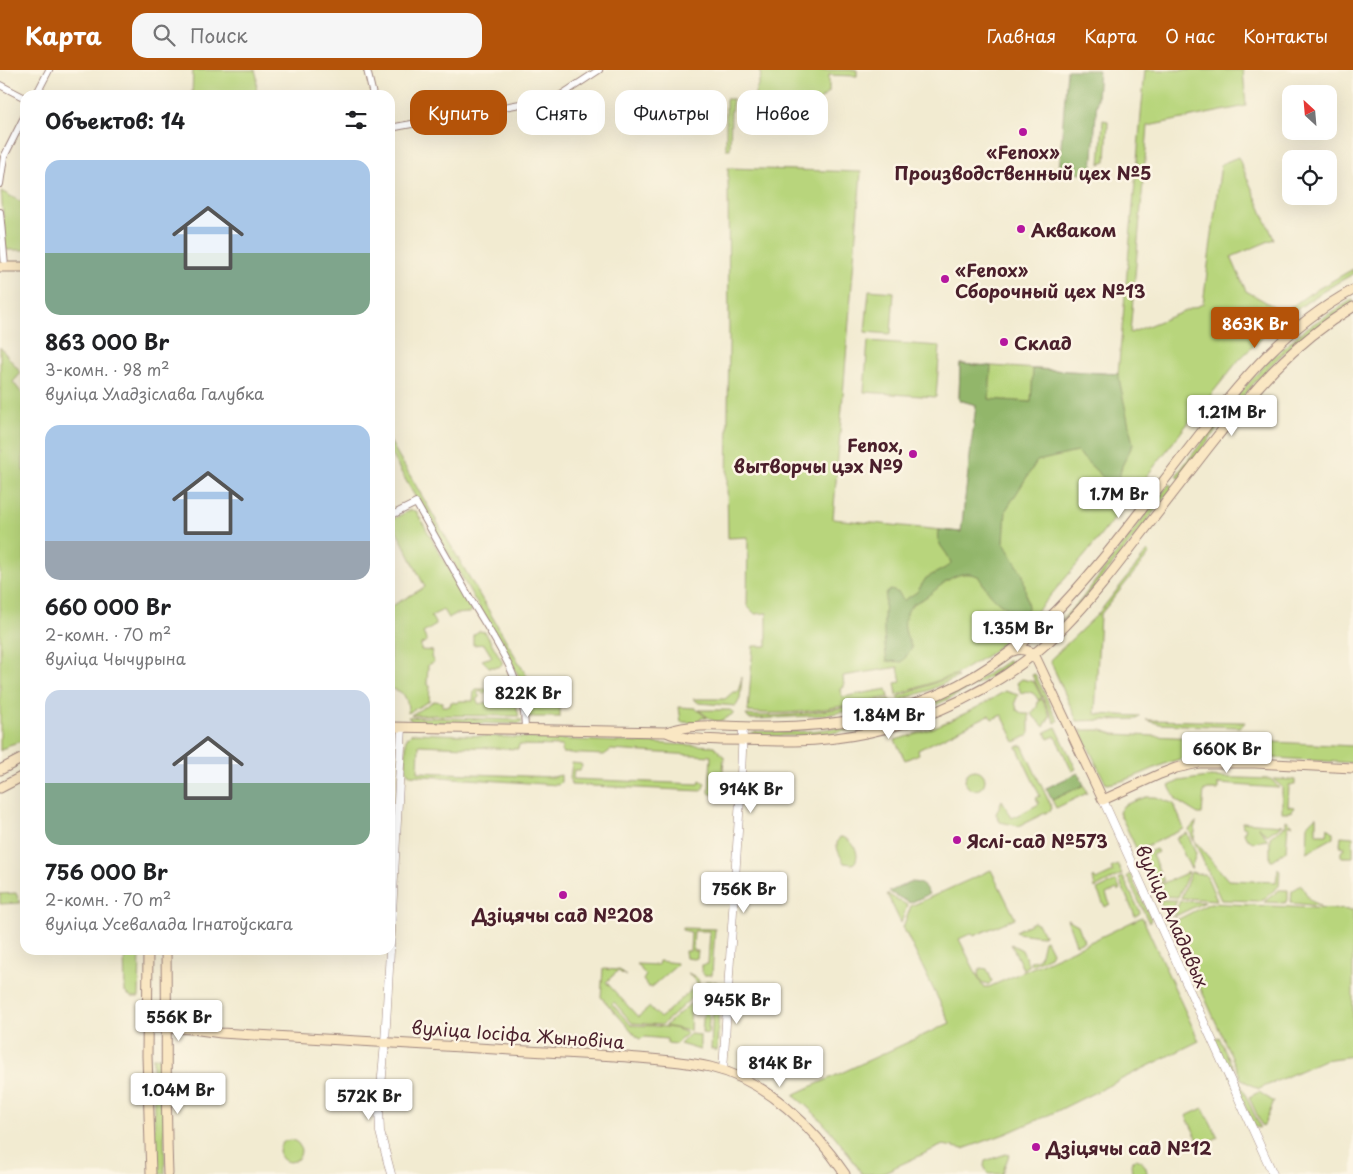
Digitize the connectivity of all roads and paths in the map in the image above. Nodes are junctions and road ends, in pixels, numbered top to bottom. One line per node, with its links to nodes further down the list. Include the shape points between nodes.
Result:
1 (49, 70): 5 (street)
2 (367, 70): 6 (street)
3 (599, 70): 9 (street, via 558,97)
4 (0, 85): 7 (street)
5 (39, 90)
6 (372, 90)
7 (20, 95)
8 (20, 124): 10 (street)
9 (395, 127)
10 (2, 157): 11 (street)
11 (0, 184)
12 (0, 212): 13 (street)
13 (2, 267): 14 (main road)
14 (20, 267)
15 (1353, 290): 18 (main road, via 1306,319 1262,359 1221,406 1096,568 1067,602)
16 (1353, 307): 20 (main road, via 1315,332 1273,370 1084,606)
17 (395, 514): 26 (street, via 416,503 510,669 524,710)
18 (1031, 636): 19 (main road); 20 (main road)
19 (1013, 651): 20 (main road, via 1019,649); 25 (main road, via 959,685 896,710 819,725)
20 (1031, 654): 21 (main road); 22 (main road, вуліца Аладавых)
21 (1020, 664): 22 (main road); 28 (main road, via 961,701 900,725 803,741)
22 (1040, 668): 34 (main road, вуліца Аладавых)
23 (395, 727): 24 (main road)
24 (402, 727): 26 (main road); 35 (street)
25 (743, 728): 27 (main road, via 688,726); 28 (street)
26 (525, 730): 27 (main road)
27 (666, 732): 28 (main road, via 687,739)
28 (742, 740): 42 (street)
29 (20, 760): 31 (main road)
30 (1353, 768): 34 (main road, via 1200,763 1160,774)
31 (0, 770)
32 (20, 778): 33 (main road)
33 (0, 788)
34 (1103, 800): 47 (street, вуліца Аладавых)
35 (395, 857)
36 (148, 955): 39 (main road)
37 (166, 955): 40 (main road)
38 (390, 955): 41 (street)
39 (147, 1027): 40 (main road, вуліца Іосіфа Жыновіча); 43 (main road)
40 (168, 1028): 41 (main road, вуліца Іосіфа Жыновіча); 44 (main road)
41 (385, 1043): 42 (main road, вуліца Іосіфа Жыновіча, via 659,1060); 45 (street, via 380,1132)
42 (723, 1071): 46 (main road, вуліца Іосіфа Жыновіча, via 750,1084 795,1114 820,1140)
43 (151, 1174)
44 (168, 1174)
45 (391, 1174)
46 (845, 1174)
47 (1273, 1174)

